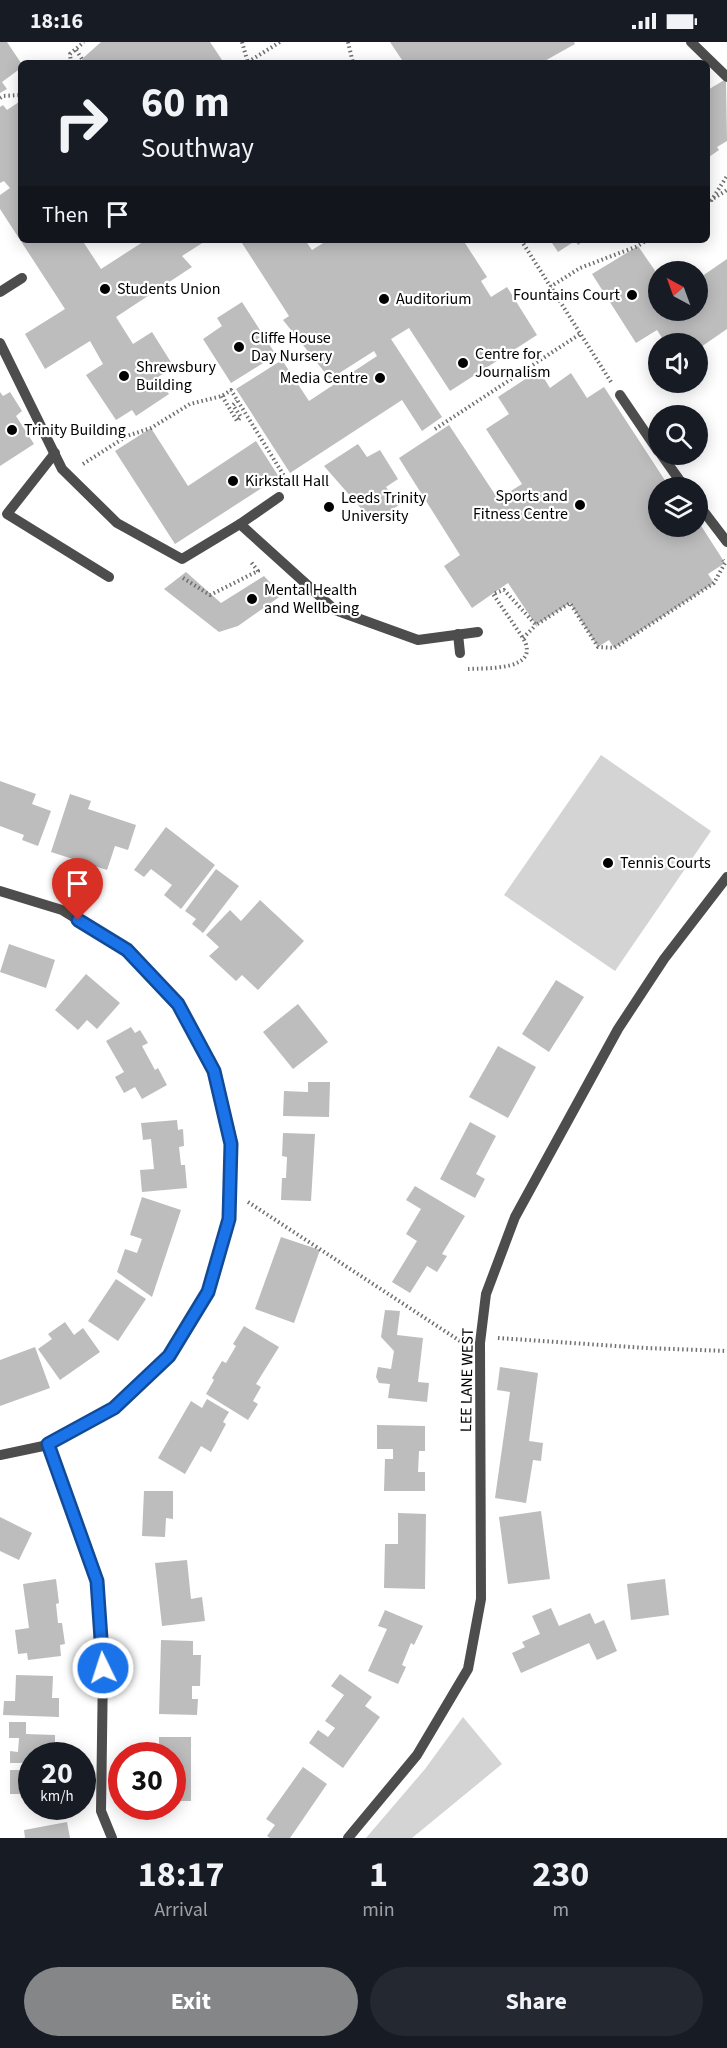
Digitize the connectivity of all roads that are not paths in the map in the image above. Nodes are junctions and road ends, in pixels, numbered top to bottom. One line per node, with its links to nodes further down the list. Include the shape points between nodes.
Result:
1 (692, 42): 2 (street)
2 (727, 77)
3 (22, 279): 4 (street)
4 (0, 291)
5 (0, 344): 8 (street)
6 (620, 395): 7 (street)
7 (648, 436)
8 (55, 453): 10 (street); 12 (street, via 67,474 117,523 182,560)
9 (279, 497): 12 (street)
10 (4, 512): 14 (street)
11 (708, 517): 13 (street)
12 (240, 524): 16 (street, via 335,610 418,640)
13 (727, 542)
14 (109, 577)
15 (478, 632): 16 (street)
16 (458, 634): 17 (street)
17 (460, 653)
18 (727, 877): 23 (street, LEE LANE WEST, via 664,959 618,1029 516,1217 486,1294 480,1342 481,1599 468,1669 417,1755)
19 (0, 891): 20 (street, via 62,910 127,950 178,1004 214,1071 231,1144 229,1219 208,1292 169,1356 114,1408)
20 (48, 1444): 21 (street); 22 (street, via 97,1581 103,1668 101,1810)
21 (0, 1455)
22 (112, 1838)
23 (348, 1838)

